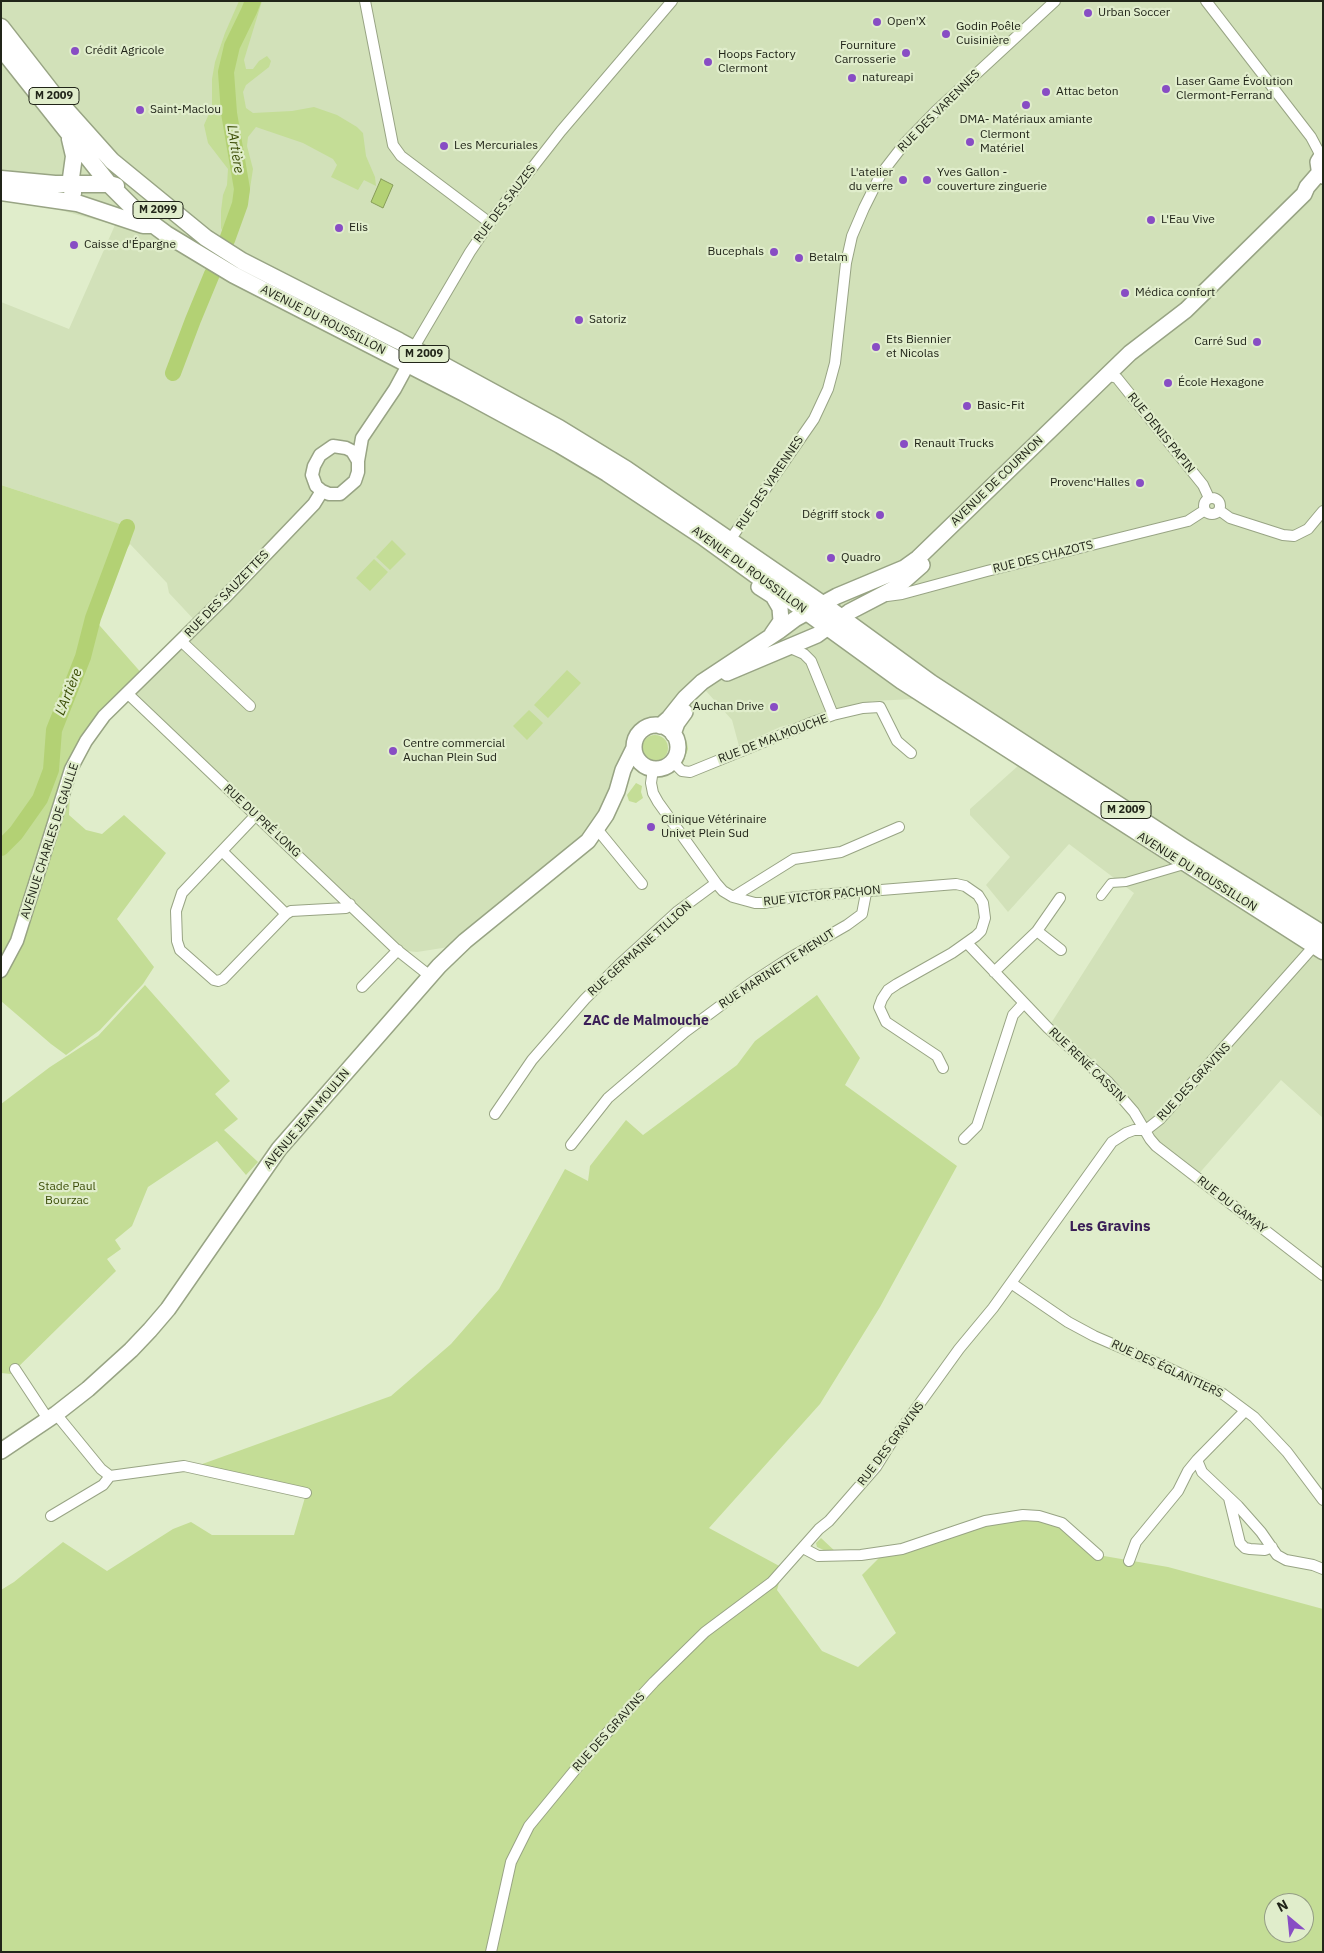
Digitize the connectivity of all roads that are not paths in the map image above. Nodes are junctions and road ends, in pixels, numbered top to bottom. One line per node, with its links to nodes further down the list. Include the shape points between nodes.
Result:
1 (365, 1): 16 (street, via 392,145)
2 (672, 1): 16 (street, RUE DES SAUZES, via 561,131)
3 (1055, 1): 31 (street, RUE DES VARENNES, via 936,111 881,174 852,236 835,363 828,389 814,419)
4 (1206, 1): 8 (street)
5 (1, 26): 9 (main road, M 2009, via 61,104)
6 (1, 48): 7 (main road, M 2009)
7 (69, 135): 12 (main road, M 2009); 13 (main road, via 75,162)
8 (1322, 151): 10 (main road, via 1318,162)
9 (112, 161): 12 (main road); 18 (main road, M 2009)
10 (1322, 177): 20 (main road, AVENUE DE COURNON, via 1194,307); 20 (main road, AVENUE DE COURNON, via 1307,187 1304,194 1186,310 1130,353)
11 (1, 179): 13 (main road, M 2099)
12 (109, 184): 13 (main road, M 2099); 15 (main road, via 105,194); 17 (main road, M 2009); 18 (main road, M 2099, via 133,191 180,228)
13 (70, 185): 15 (main road)
14 (1, 192): 15 (main road, M 2099)
15 (81, 204): 17 (main road, M 2099, via 143,225)
16 (490, 222): 19 (street, RUE DES SAUZES)
17 (154, 225): 19 (main road, AVENUE DU ROUSSILLON / M 2009, via 234,275)
18 (206, 238): 19 (main road, AVENUE DU ROUSSILLON / M 2009)
19 (411, 357): 21 (street, via 395,389); 24 (main road, AVENUE DU ROUSSILLON / M 2009, via 559,428)
20 (1111, 377): 26 (street, RUE DENIS PAPIN, via 1203,486); 32 (main road, AVENUE DE COURNON, via 910,564)
21 (362, 438): 22 (street); 23 (street)
22 (346, 448): 23 (street); 25 (street, via 333,446 317,460 312,475)
23 (358, 460): 25 (street, via 358,472 350,488 340,494)
24 (636, 483): 27 (main road, AVENUE DU ROUSSILLON / M 2009); 33 (main road, via 655,512)
25 (322, 491): 41 (street, RUE DES SAUZETTES, via 306,514)
26 (1209, 498): 28 (street, via 1204,503); 29 (street, via 1219,500)
27 (667, 504): 31 (main road, AVENUE DU ROUSSILLON / M 2009); 33 (main road, AVENUE DU ROUSSILLON / M 2009)
28 (1205, 510): 29 (street, via 1212,514); 32 (street, RUE DES CHAZOTS, via 1188,521 922,589)
29 (1220, 510): 30 (street, via 1230,518 1294,536 1308,529)
30 (1323, 512)
31 (730, 540): 35 (main road, AVENUE DU ROUSSILLON / M 2009)
32 (897, 585): 34 (main road, AVENUE DE COURNON); 35 (main road, AVENUE DE COURNON)
33 (766, 587): 36 (main road, AVENUE DU ROUSSILLON / M 2009); 40 (main road, via 777,602 781,616)
34 (879, 597): 37 (main road, AVENUE DE COURNON); 39 (main road, via 862,615)
35 (821, 603): 36 (main road, AVENUE DE COURNON); 37 (main road, AVENUE DU ROUSSILLON / M 2009)
36 (806, 612): 38 (main road, AVENUE DU ROUSSILLON / M 2009); 40 (main road)
37 (840, 618): 38 (main road, AVENUE DE COURNON); 39 (main road, AVENUE DU ROUSSILLON / M 2009)
38 (827, 628): 42 (main road); 56 (main road, AVENUE DU ROUSSILLON / M 2009, via 902,681)
39 (864, 635): 67 (main road, AVENUE DU ROUSSILLON / M 2009, via 931,683 1183,847)
40 (768, 638): 46 (main road, via 702,682 669,718)
41 (181, 641): 43 (street, RUE DES SAUZETTES); 44 (street)
42 (788, 647): 45 (street, via 811,661); 46 (main road, via 711,681 676,724)
43 (127, 693): 52 (street, RUE DU PRÉ LONG); 70 (street, AVENUE CHARLES DE GAULLE, via 90,735 71,769 17,941)
44 (250, 706)
45 (833, 715): 48 (street, RUE DE MALMOUCHE, via 880,707 897,741); 49 (street, RUE DE MALMOUCHE, via 690,772 682,771)
46 (666, 730): 47 (main road, via 652,726 642,731 635,740); 49 (main road, via 677,748)
47 (634, 748): 50 (main road, via 638,760); 51 (main road, AVENUE JEAN MOULIN)
48 (911, 754)
49 (672, 762): 50 (main road, via 663,768)
50 (649, 768): 51 (main road, AVENUE JEAN MOULIN, via 630,775); 57 (street, RUE VICTOR PACHON, via 653,793)
51 (617, 791): 54 (main road, AVENUE JEAN MOULIN)
52 (256, 815): 55 (street); 63 (street, RUE DU PRÉ LONG)
53 (899, 827): 61 (street, via 841,852 794,859)
54 (597, 829): 58 (street); 72 (main road, AVENUE JEAN MOULIN, via 574,853 465,941)
55 (222, 851): 64 (street); 64 (street, via 182,893 177,903 180,950 218,981)
56 (1185, 864): 60 (street, via 1126,882 1111,883); 67 (main road, AVENUE DU ROUSSILLON / M 2009)
57 (716, 883): 61 (street, RUE VICTOR PACHON); 76 (street, RUE GERMAINE TILLION, via 678,911 585,999 532,1060)
58 (642, 884)
59 (866, 893): 61 (street, RUE VICTOR PACHON, via 789,898 765,903); 66 (street, RUE VICTOR PACHON, via 956,884 965,886 978,895 986,918 981,931); 79 (street, RUE MARINETTE MENUT, via 862,914 752,983 685,1032 608,1098)
60 (1101, 896)
61 (733, 897)
62 (1060, 898): 65 (street)
63 (350, 904): 64 (street, via 346,908); 68 (street, RUE DU PRÉ LONG)
64 (286, 914)
65 (1037, 931): 69 (street); 71 (street)
66 (967, 943): 71 (street, RUE RENÉ CASSIN); 75 (street, via 888,990 879,1007 886,1022 937,1056)
67 (1320, 944): 77 (street, RUE DES GRAVINS, via 1160,1119)
68 (398, 950): 72 (street, RUE DU PRÉ LONG); 73 (street)
69 (1061, 950)
70 (1, 971)
71 (994, 972): 74 (street, RUE RENÉ CASSIN)
72 (430, 976): 84 (main road, AVENUE JEAN MOULIN, via 279,1149 150,1330 103,1376)
73 (362, 987)
74 (1024, 1003): 77 (street, RUE RENÉ CASSIN, via 1108,1082); 78 (street, via 1013,1015 977,1126)
75 (943, 1068)
76 (495, 1114)
77 (1146, 1130): 80 (street, RUE DU GAMAY, via 1156,1146); 81 (street, RUE DES GRAVINS, via 1134,1130 1112,1142)
78 (964, 1139)
79 (572, 1145)
80 (1323, 1276)
81 (1011, 1283): 83 (street, RUE DES ÉGLANTIERS, via 1068,1322 1223,1394); 93 (street, RUE DES GRAVINS, via 957,1352 876,1467)
82 (15, 1369): 84 (street)
83 (1245, 1411): 86 (street); 90 (street, RUE DES ÉGLANTIERS, via 1287,1452)
84 (52, 1416): 85 (main road, AVENUE JEAN MOULIN); 87 (street)
85 (1, 1451)
86 (1197, 1460): 89 (street, via 1202,1472); 95 (street, via 1178,1491 1136,1542)
87 (110, 1476): 88 (street, via 184,1466); 91 (street, via 103,1486)
88 (306, 1493)
89 (1229, 1498): 92 (street); 92 (street, via 1240,1543 1250,1549)
90 (1323, 1500)
91 (50, 1516)
92 (1272, 1547): 96 (street, via 1286,1560)
93 (803, 1548): 94 (street, via 818,1556 861,1555 902,1549 985,1522 1023,1515 1062,1523); 97 (street, RUE DES GRAVINS, via 772,1582 705,1632 654,1682 593,1748 529,1826 511,1862)
94 (1098, 1555)
95 (1129, 1561)
96 (1323, 1569)
97 (491, 1952)

